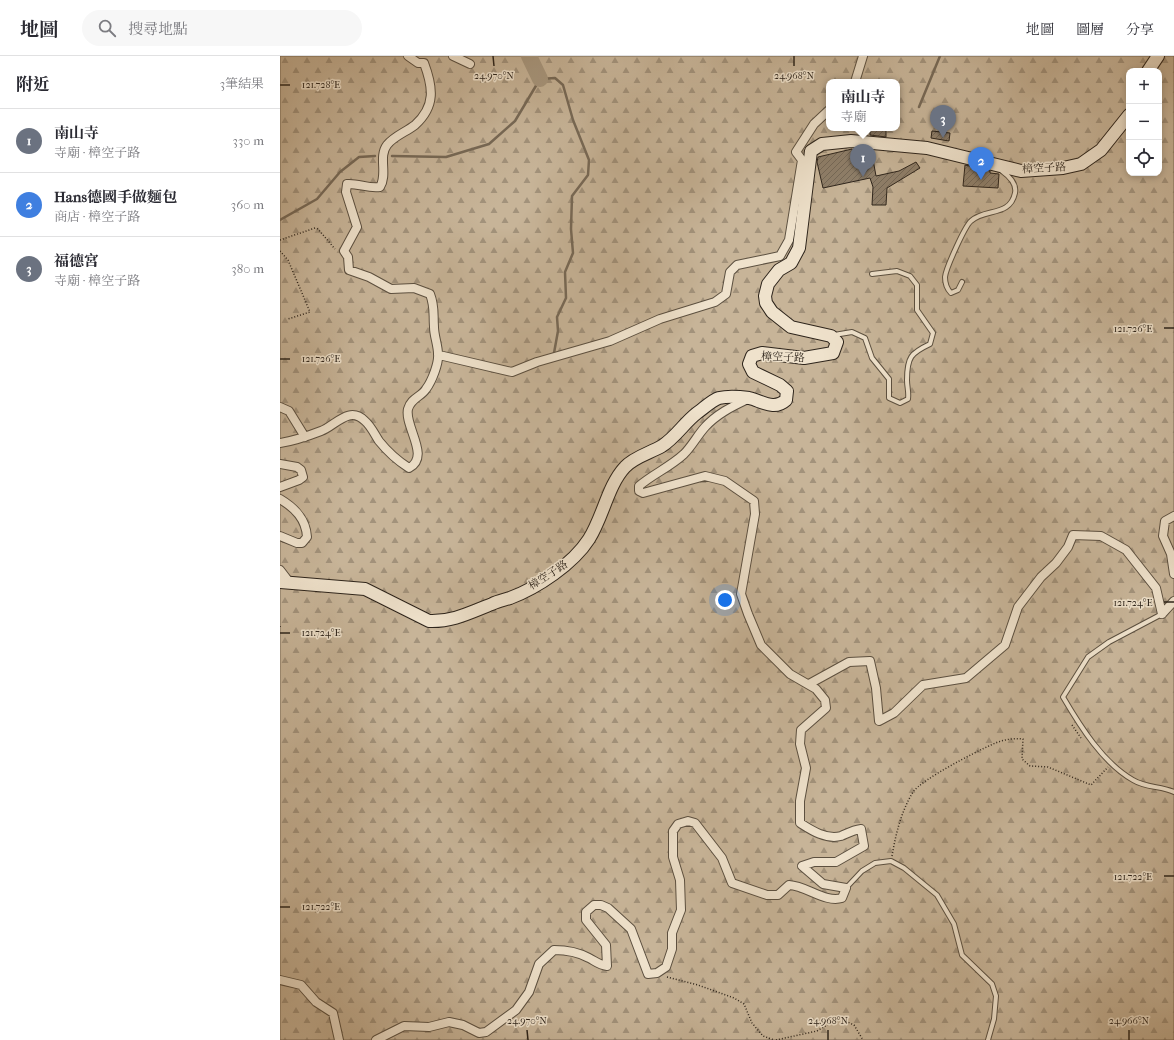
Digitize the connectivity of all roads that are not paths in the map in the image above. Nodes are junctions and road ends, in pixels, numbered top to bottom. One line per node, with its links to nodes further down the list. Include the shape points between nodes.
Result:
1 (408, 56): 5 (street, via 418,64)
2 (453, 56): 6 (street)
3 (863, 56): 8 (street)
4 (1158, 56): 7 (street)
5 (423, 59): 16 (street, via 432,88 429,108 415,125 386,146 383,158 385,180 380,187 347,184 346,192 357,227 344,251 348,257 349,270 391,289 414,288 430,294 435,306 434,328)
6 (470, 64)
7 (1150, 68)
8 (856, 79)
9 (826, 113): 11 (street, via 814,124 796,152)
10 (1126, 119): 12 (street, 樟空子路, via 1101,150 1081,164 1021,171)
11 (806, 161): 12 (street, 樟空子路, via 811,151 822,144 851,141 927,148); 15 (street, 樟空子路, via 799,248 791,264 778,270 768,284 765,296 772,312 791,328); 16 (street, via 789,240 780,256 737,266 730,272 726,294 715,302 660,319 610,341 512,372)
12 (988, 162): 14 (lane, via 1010,177 1016,189 1013,201 1002,210 977,216 969,222 962,233 945,276 947,288 952,293 958,290)
13 (872, 274): 15 (lane, via 897,271 910,276 917,285 917,310 933,333 930,344 915,351 911,356 907,381 908,399 900,403 889,398 889,379 872,358 865,338 852,332)
14 (962, 282)
15 (831, 336): 17 (street, 樟空子路, via 837,342 832,353 817,357 762,353 752,356 750,364 753,372 787,391 786,400 781,404 766,404)
16 (438, 355): 19 (street, via 426,389 411,402 408,410 418,460 415,465 409,468 401,463 380,442 364,420 353,415 342,417 322,431)
17 (750, 398): 28 (street, 樟空子路, via 719,398 695,415 660,447 625,466 614,482 600,519 576,556 558,571 510,598 456,618 439,621 429,620 365,589); 31 (street, via 724,410 705,427 684,454 663,471 646,480 639,486 639,491 643,493 705,476 725,481 754,501 756,514 741,594 761,645 790,674)
18 (280, 408): 19 (street, via 290,411)
19 (305, 437): 20 (street)
20 (280, 443)
21 (280, 464): 22 (street, via 297,467 302,470 303,477)
22 (280, 487)
23 (280, 499): 25 (street, via 299,514 306,529 306,537 302,543 297,543)
24 (1174, 516): 27 (street, via 1165,521 1163,536 1171,554)
25 (280, 536)
26 (280, 570): 28 (street)
27 (1174, 574)
28 (285, 582)
29 (1174, 601): 30 (street)
30 (1162, 614): 31 (street, via 1156,588 1126,550 1101,536 1073,535 1060,558 1041,577 1018,607 1004,645 966,678 923,685 894,713 879,721 870,661 849,662); 32 (lane, via 1109,642 1088,657 1063,697 1080,726 1118,769 1134,781)
31 (809, 684): 33 (street, via 825,700 826,708 801,730 800,744 806,768 800,801 800,823 828,837 862,829 864,846 836,862 814,862 802,866 823,884)
32 (1174, 792)
33 (846, 888): 36 (street, via 842,898 835,900 800,886 789,885 778,895 767,895 732,883 722,858 694,823 688,821 678,824 673,831 673,857 680,880 681,910 672,933 672,949 666,967 648,974 631,929 608,908 594,905 586,912 586,920 606,945 607,966 601,966 588,957 566,950 554,950 539,964 529,992 516,1010 486,1032 480,1033 449,1022 429,1027 404,1026); 37 (lane, via 862,871 875,863 891,861 904,868 937,895 954,924 962,955 992,984 996,996 994,1019)
34 (280, 980): 35 (street, via 301,985 316,1002 333,1013)
35 (339, 1040)
36 (376, 1040)
37 (988, 1040)

